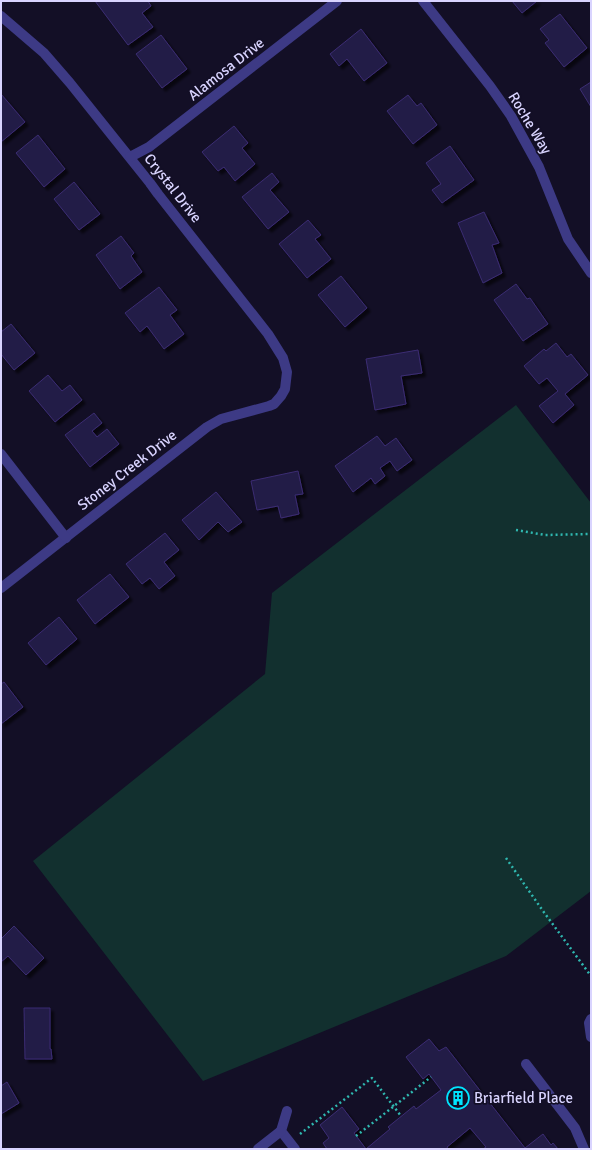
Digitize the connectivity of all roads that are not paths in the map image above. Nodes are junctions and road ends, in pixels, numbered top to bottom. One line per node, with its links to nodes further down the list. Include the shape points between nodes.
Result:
1 (337, 1): 4 (street, Alamosa Drive, via 149,147)
2 (423, 1): 5 (street, Roche Way, via 511,116 539,167 568,239)
3 (1, 16): 4 (street, Crystal Drive, via 44,53)
4 (130, 157): 6 (street, Crystal Drive, via 268,334 283,358 287,372 287,383)
5 (590, 270)
6 (281, 396): 8 (street, Stoney Creek Drive, via 274,404 221,419 207,427)
7 (1, 454): 8 (street)
8 (66, 538): 9 (street, Stoney Creek Drive)
9 (1, 588)
10 (591, 1018): 11 (street)
11 (591, 1037)
12 (526, 1064): 17 (street, via 574,1128)
13 (287, 1111): 14 (street)
14 (281, 1131): 15 (street); 16 (street)
15 (258, 1149)
16 (295, 1149)
17 (584, 1149)

